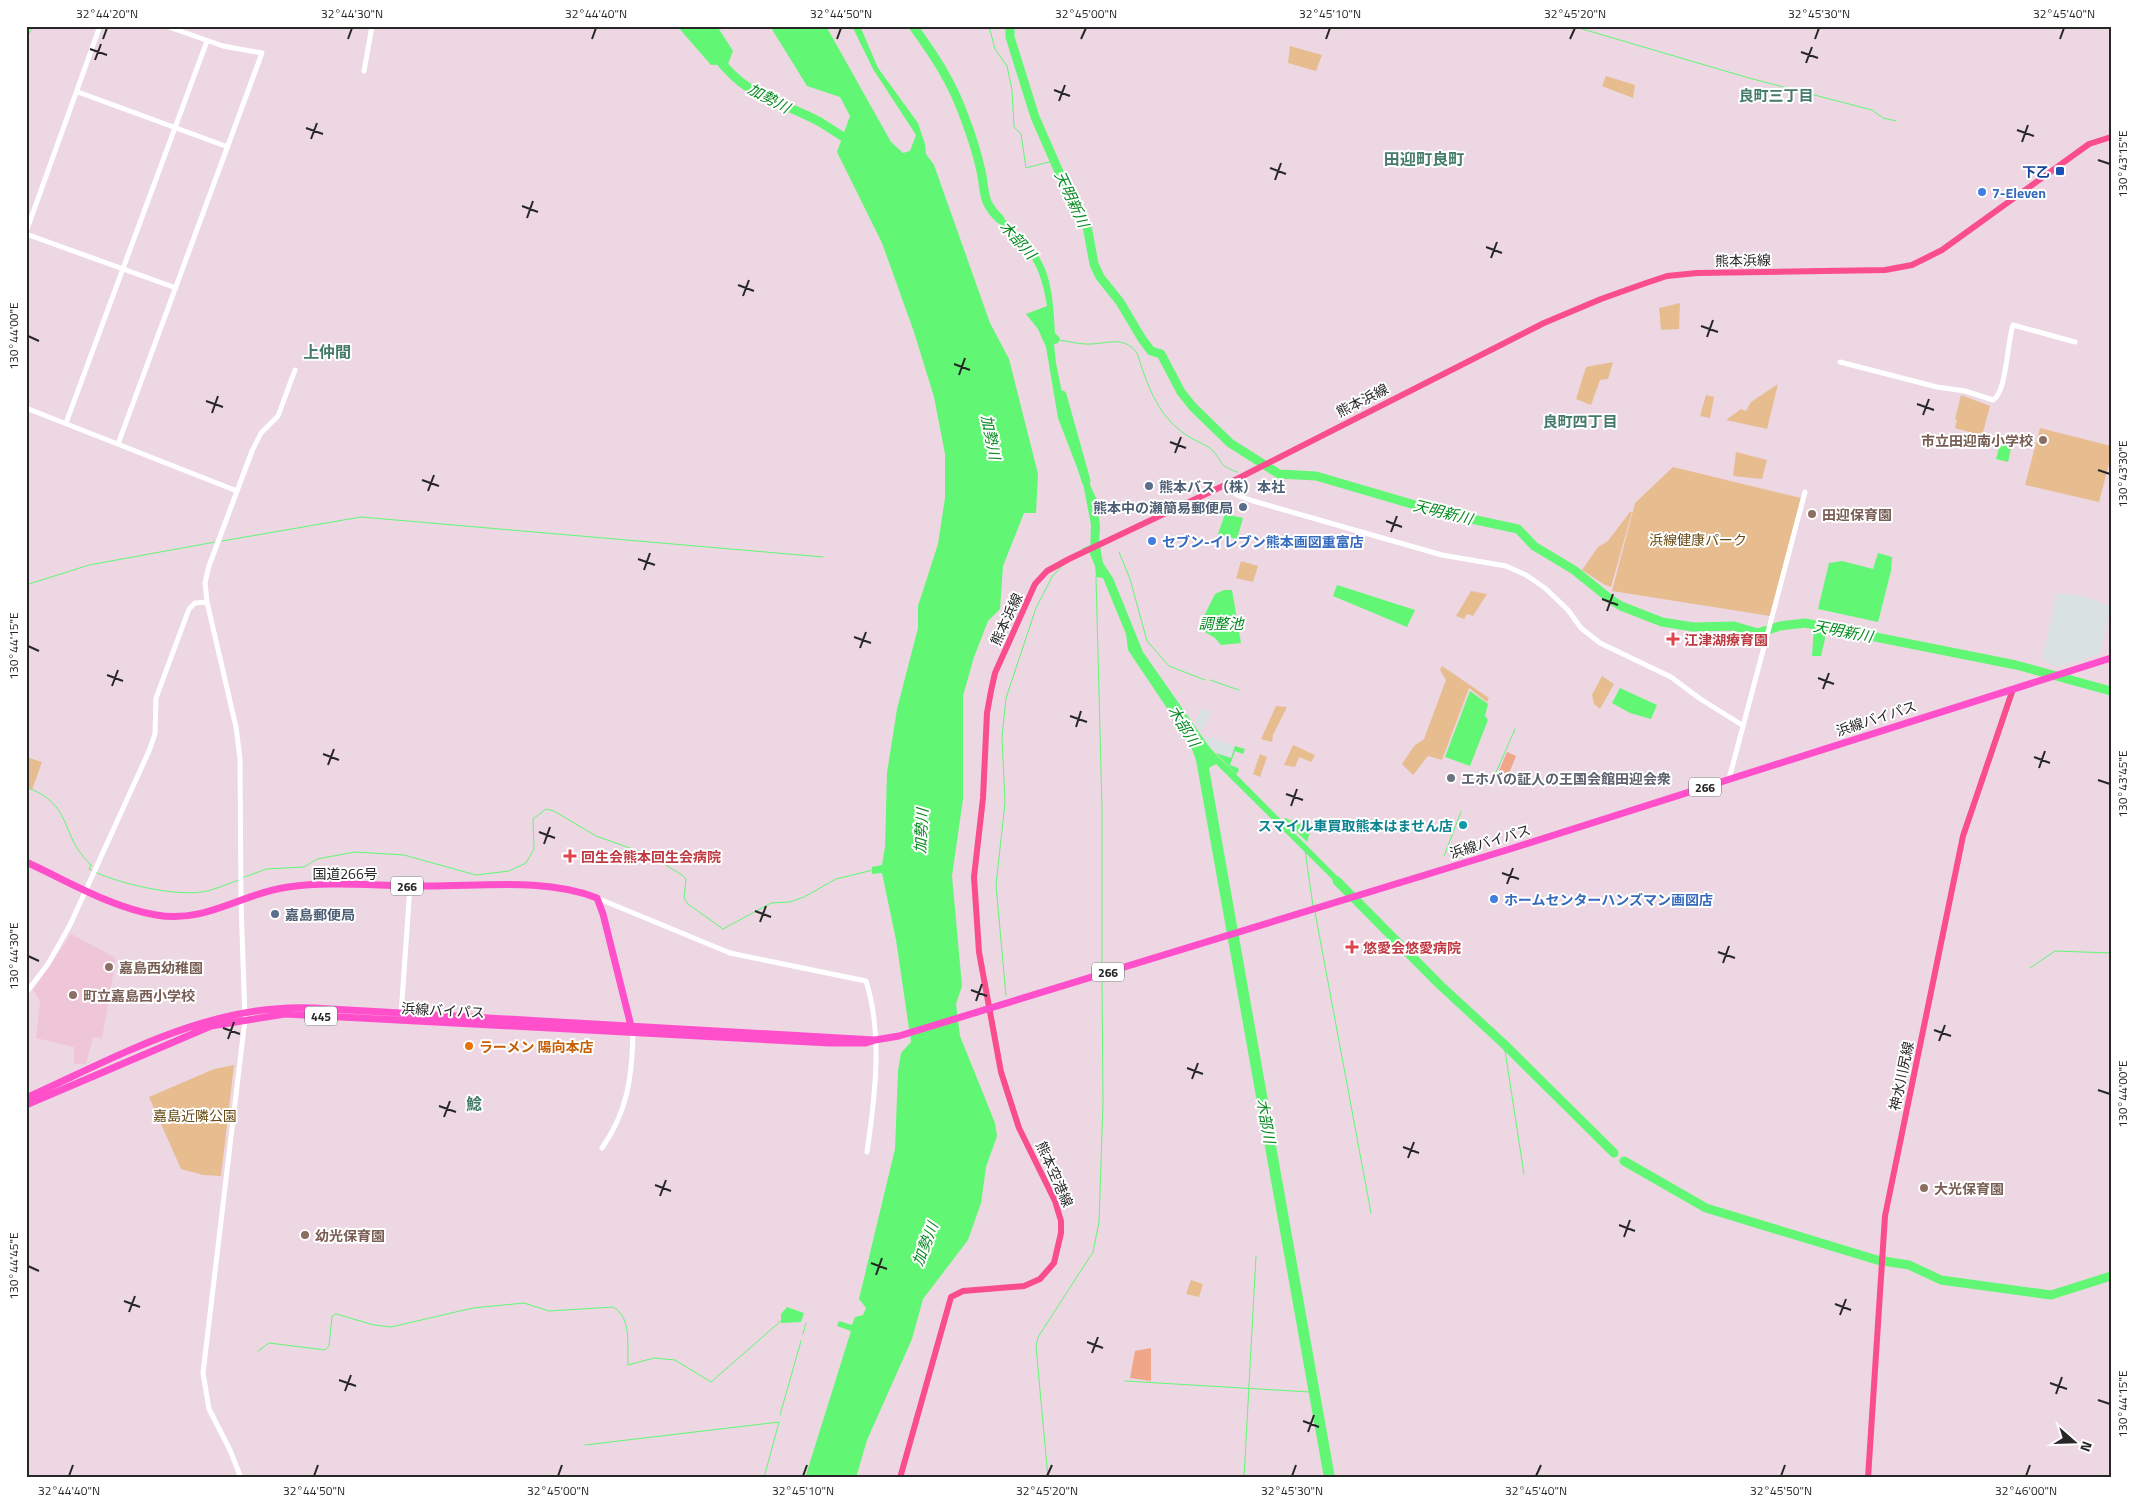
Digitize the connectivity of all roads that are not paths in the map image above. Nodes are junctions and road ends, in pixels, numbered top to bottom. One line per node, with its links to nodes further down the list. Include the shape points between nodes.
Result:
1 (100, 26): 6 (street)
2 (166, 26): 4 (street)
3 (372, 26): 5 (street)
4 (207, 41): 7 (street); 9 (street, via 262,53)
5 (364, 71)
6 (78, 92): 7 (street); 10 (street)
7 (175, 127): 9 (street); 11 (street)
8 (2111, 137): 19 (main road, 熊本浜線, via 2089,144 1942,250 1912,265 1885,270 1667,276 1544,323)
9 (228, 147): 12 (street)
10 (26, 233): 11 (street)
11 (124, 269): 12 (street); 17 (street)
12 (176, 288): 18 (street)
13 (2075, 342): 14 (street, via 2013,325 2004,374 1997,397 1993,400)
14 (1840, 362)
15 (295, 370): 20 (street, via 278,416 261,433)
16 (26, 408): 17 (street)
17 (66, 423): 18 (street)
18 (118, 444): 20 (street)
19 (1227, 484): 25 (street, via 1237,495 1253,501 1442,556 1506,566 1526,575 1545,588 1581,628 1600,643 1671,677); 33 (main road, 熊本浜線, via 1047,571 1035,584 996,673 987,713 983,798 974,877 979,952)
20 (237, 491): 22 (street, via 210,566 206,583)
21 (1805, 492): 25 (street)
22 (207, 602): 29 (street, via 195,603 189,610 156,698 154,739); 31 (street, via 238,742)
23 (2111, 658): 24 (highway, 浜線バイパス / 266)
24 (2013, 688): 26 (highway, 浜線バイパス / 266); 44 (main road, 神水川尻線, via 1963,836 1885,1216)
25 (1742, 725): 26 (street)
26 (1729, 779): 33 (highway, 浜線バイパス / 266)
27 (26, 862): 29 (highway, 国道266号 / 266)
28 (410, 886): 30 (highway, 国道266号 / 266, via 561,887); 31 (highway, 国道266号 / 266, via 288,887 270,890); 35 (street)
29 (85, 890): 31 (highway, 国道266号 / 266, via 105,900 156,915 187,916); 32 (street, via 48,964)
30 (597, 898): 36 (highway); 37 (street, via 730,953 866,981)
31 (241, 902): 34 (street)
32 (26, 993)
33 (988, 1010): 37 (highway, 浜線バイパス / 266, via 917,1032); 43 (main road, 熊本空港線, via 1014,1114 1052,1192 1061,1220 1059,1248 1054,1264 1032,1283 1014,1288 963,1291 951,1297)
34 (245, 1015): 35 (highway, 浜線バイパス / 445, via 293,1007); 38 (highway, 浜線バイパス / 445, via 182,1029); 39 (highway, 浜線バイパス / 445, via 190,1034); 42 (street, via 203,1373 210,1409)
35 (401, 1018): 36 (highway, 浜線バイパス / 445)
36 (632, 1030): 37 (highway, 浜線バイパス / 266); 40 (street, via 631,1080 626,1101)
37 (870, 1041): 41 (street, via 874,1108)
38 (26, 1098)
39 (26, 1105)
40 (602, 1148)
41 (867, 1152)
42 (241, 1478)
43 (900, 1478)
44 (1868, 1478)

